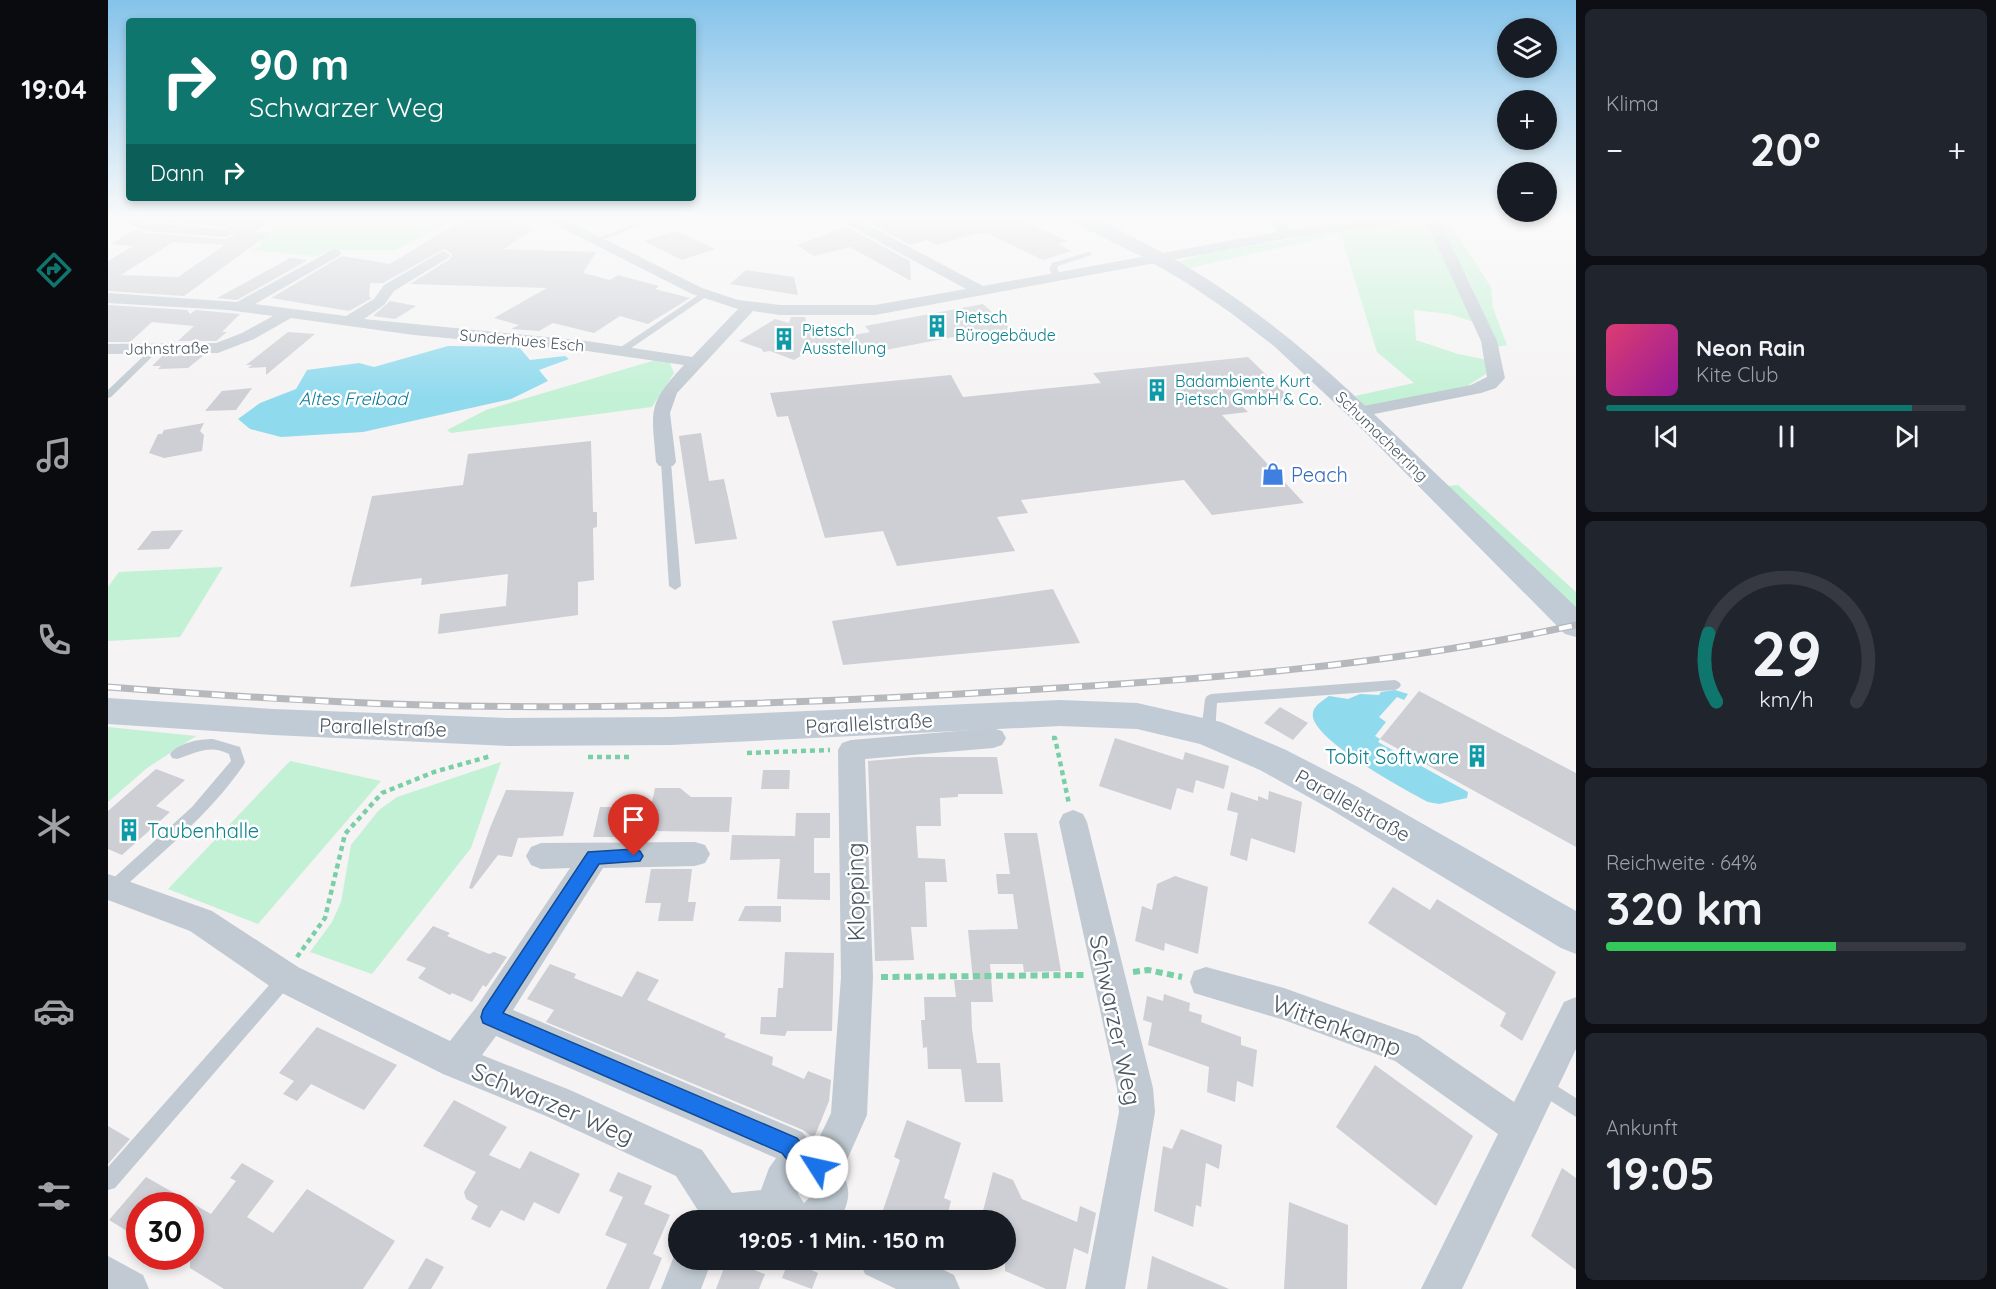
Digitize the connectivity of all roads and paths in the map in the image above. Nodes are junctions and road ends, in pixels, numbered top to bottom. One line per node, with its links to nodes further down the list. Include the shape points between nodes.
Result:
1 (291, 277): 12 (street)
2 (407, 277): 15 (street, via 389,288 379,302)
3 (672, 277): 10 (street)
4 (955, 277): 9 (street)
5 (1064, 277): 8 (street)
6 (1191, 277): 21 (main road, Schumacherring, via 1259,324)
7 (1459, 277): 21 (street, via 1489,341 1496,378 1474,389)
8 (1059, 278): 9 (street)
9 (982, 292): 13 (street, via 875,310)
10 (706, 294): 13 (street); 18 (lane)
11 (108, 298): 12 (street, Sunderhues Esch)
12 (240, 306): 14 (street, Sunderhues Esch)
13 (748, 307): 19 (street)
14 (289, 313): 15 (street, Sunderhues Esch); 17 (street, Jahnstraße, via 231,345)
15 (349, 321): 18 (street, Sunderhues Esch)
16 (108, 349): 17 (street, Jahnstraße)
17 (156, 349): 20 (lane)
18 (621, 351): 19 (street, Sunderhues Esch)
19 (694, 362): 22 (street, via 664,402 661,421)
20 (108, 395)
21 (1359, 412): 24 (main road, Schumacherring)
22 (666, 462): 23 (lane)
23 (675, 586)
24 (1576, 626)
25 (1395, 685): 27 (lane, via 1211,699)
26 (108, 711): 27 (main road, Parallelstraße, via 508,732 790,727 1060,713 1137,716)
27 (1208, 732): 41 (main road, Parallelstraße, via 1273,760 1344,798)
28 (993, 738): 30 (street)
29 (1045, 738): 36 (path, via 1055,738)
30 (851, 750): 32 (path); 44 (street, Klopping)
31 (500, 753): 43 (path, via 382,793 345,834 325,918)
32 (746, 753)
33 (177, 754): 40 (lane, via 211,742 235,751 237,762 209,798)
34 (581, 757): 35 (path)
35 (640, 757)
36 (1073, 822): 42 (street, Schwarzer Weg)
37 (695, 855): 39 (street)
38 (541, 856): 39 (street)
39 (594, 857): 47 (street, Schwarzer Weg)
40 (111, 887): 43 (street, via 201,921)
41 (1576, 934)
42 (1107, 975): 44 (path); 45 (path, via 1148,970); 62 (street, Schwarzer Weg, via 1135,1088 1137,1112)
43 (283, 976): 48 (street); 53 (lane)
44 (857, 976): 52 (street, Klopping, via 849,1116)
45 (1206, 982): 51 (street, Wittenkamp, via 1284,1004 1406,1048)
46 (1576, 1013): 49 (street)
47 (490, 1017): 48 (street, Schwarzer Weg); 52 (street, via 789,1145)
48 (455, 1062): 54 (street, Schwarzer Weg, via 689,1163)
49 (1540, 1085): 50 (lane); 51 (street)
50 (1576, 1108)
51 (1519, 1127): 63 (street)
52 (814, 1168): 55 (street, via 830,1186)
53 (108, 1181)
54 (715, 1210)
55 (825, 1210)
56 (689, 1270): 60 (street)
57 (900, 1270): 61 (street)
58 (108, 1276): 59 (street)
59 (129, 1289)
60 (681, 1289)
61 (940, 1289)
62 (1104, 1289)
63 (1441, 1289)

